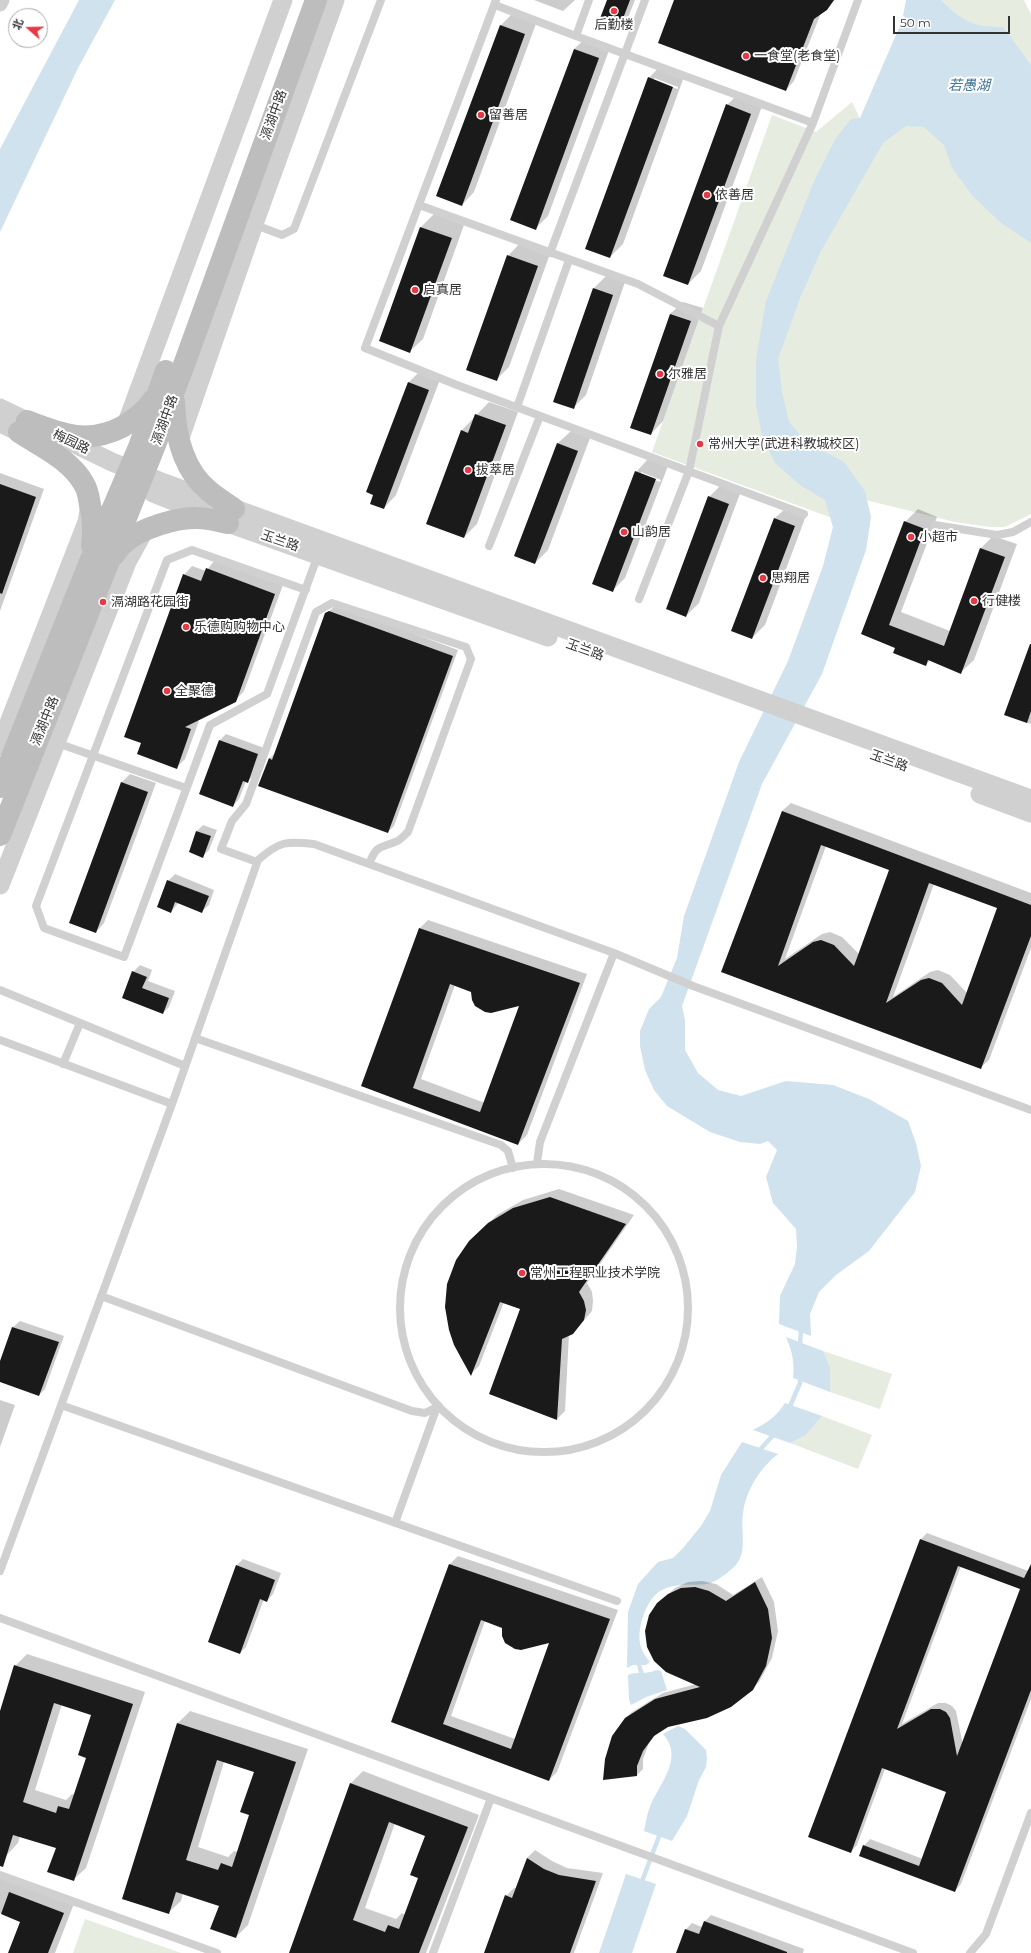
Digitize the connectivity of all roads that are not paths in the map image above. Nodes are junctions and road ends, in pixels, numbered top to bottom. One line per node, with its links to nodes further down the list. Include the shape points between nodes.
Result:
1 (2, 0): 11 (street)
2 (283, 0): 25 (street)
3 (301, 0): 20 (main road, 滆湖中路)
4 (316, 0): 16 (main road, 滆湖中路)
5 (335, 0): 16 (street)
6 (380, 0): 16 (lane, via 294,230 282,235)
7 (589, 0): 12 (lane)
8 (645, 0): 13 (lane)
9 (858, 0): 14 (lane)
10 (495, 2): 12 (lane); 15 (lane)
11 (0, 4)
12 (576, 36): 13 (lane)
13 (625, 54): 14 (lane); 17 (lane)
14 (814, 123): 19 (lane)
15 (419, 205): 17 (lane); 21 (lane, via 365,348)
16 (246, 221): 20 (main road, 滆湖中路); 27 (street)
17 (550, 253): 18 (lane)
18 (569, 260): 19 (lane, via 638,284); 21 (lane)
19 (719, 326): 28 (lane)
20 (167, 393): 25 (main road); 27 (main road); 29 (main road, 滆湖中路)
21 (517, 407): 23 (lane)
22 (0, 408): 26 (street, 梅园路)
23 (540, 416): 28 (lane); 36 (lane)
24 (0, 423): 26 (street, 梅园路)
25 (126, 425): 26 (main road, via 94,437 80,437)
26 (23, 426): 29 (street, 梅园路); 30 (main road, via 75,470 85,485)
27 (179, 441): 32 (main road, via 192,472)
28 (689, 471): 31 (lane); 40 (lane)
29 (134, 479): 32 (street, 玉兰路); 38 (main road, 滆湖中路)
30 (90, 505): 38 (main road, via 94,531); 43 (street, via 87,522)
31 (804, 514)
32 (231, 516): 35 (main road, via 180,519); 37 (street, 玉兰路); 41 (street, 玉兰路)
33 (1031, 522): 34 (lane, via 1013,532 997,535)
34 (935, 525)
35 (144, 531): 38 (main road, via 123,543 111,560); 44 (street, via 128,562)
36 (489, 546)
37 (319, 554): 39 (lane); 41 (street, 玉兰路)
38 (95, 572): 46 (main road, 滆湖中路); 50 (main road, 滆湖中路)
39 (306, 590): 45 (lane, via 192,550 167,560); 47 (lane, via 267,694 210,725)
40 (639, 599)
41 (758, 706): 42 (street, 玉兰路)
42 (806, 724): 48 (street, 玉兰路); 49 (street, 玉兰路)
43 (1, 742)
44 (57, 743): 45 (lane); 53 (street)
45 (93, 756): 47 (lane); 47 (lane, via 36,906 44,928 124,957)
46 (0, 787)
47 (186, 788)
48 (1031, 798)
49 (1031, 813)
50 (0, 836)
51 (257, 862): 52 (lane, via 274,846 291,842 314,844); 52 (lane, via 221,849 232,821 246,804 316,612 332,603 466,647 471,659 408,832 396,842 374,851); 57 (lane)
52 (369, 864): 54 (lane)
53 (0, 885)
54 (614, 953): 62 (lane, via 693,986); 63 (lane, via 540,1142)
55 (0, 990): 56 (lane)
56 (80, 1023): 59 (lane); 60 (lane)
57 (195, 1038): 60 (lane); 64 (lane, via 500,1145 508,1151)
58 (0, 1040): 59 (lane)
59 (63, 1064): 61 (lane)
60 (185, 1066): 61 (lane)
61 (172, 1104): 65 (lane)
62 (1031, 1110)
63 (537, 1162): 64 (lane); 67 (lane, via 584,1168 627,1188 661,1221 682,1263 689,1310 680,1358 656,1400 620,1432 575,1451 526,1453 480,1440)
64 (513, 1168): 67 (lane, via 491,1173 450,1197 419,1233 402,1277 399,1325 412,1372)
65 (101, 1296): 66 (lane); 67 (lane, via 412,1411 425,1413)
66 (61, 1405): 68 (lane); 69 (lane)
67 (437, 1407): 68 (lane)
68 (395, 1523): 70 (lane)
69 (0, 1571)
70 (617, 1601)
71 (0, 1618): 72 (lane)
72 (490, 1798): 76 (lane); 77 (lane)
73 (1031, 1813): 78 (lane, via 986,1934)
74 (0, 1875): 75 (lane)
75 (217, 1953)
76 (433, 1953)
77 (913, 1953)
78 (970, 1953)

